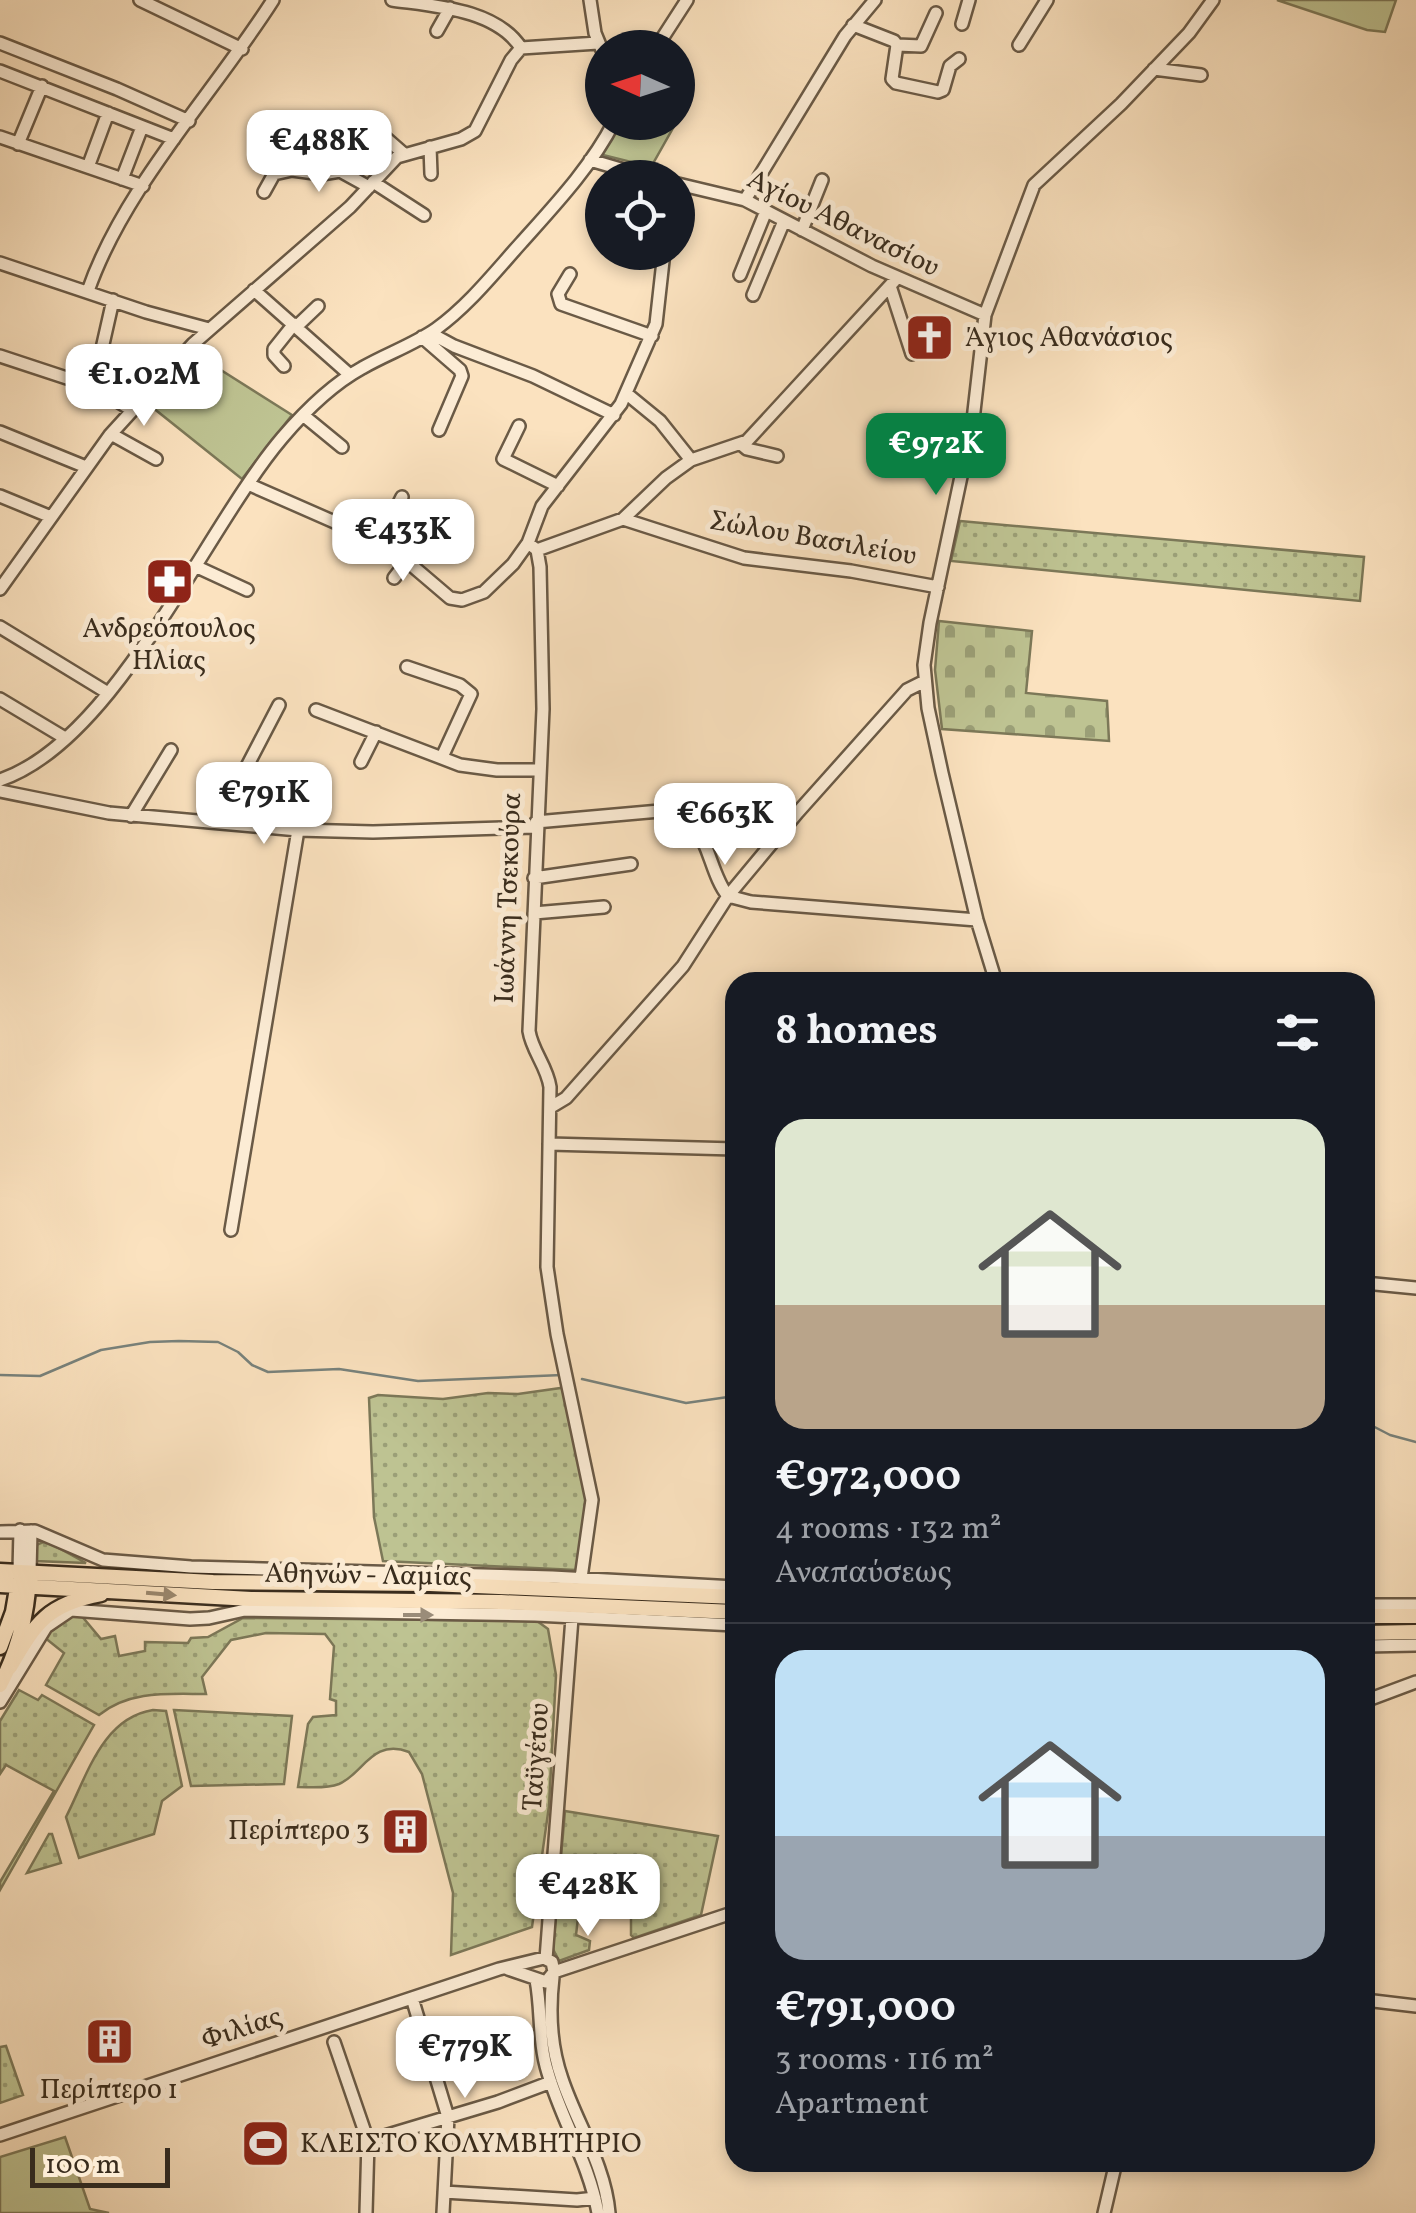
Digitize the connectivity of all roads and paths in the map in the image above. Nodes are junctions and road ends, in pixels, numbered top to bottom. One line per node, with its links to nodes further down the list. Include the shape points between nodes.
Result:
1 (140, 0): 22 (street)
2 (273, 0): 22 (street)
3 (392, 0): 10 (street)
4 (590, 0): 14 (street)
5 (687, 0): 15 (street)
6 (875, 0): 13 (street)
7 (969, 0): 12 (street)
8 (1047, 0): 18 (street)
9 (1214, 0): 24 (street)
10 (450, 8): 16 (street); 21 (street, via 472,13)
11 (936, 13): 20 (street, via 921,46)
12 (962, 24)
13 (852, 26): 20 (street); 48 (street)
14 (597, 30)
15 (668, 30)
16 (437, 32)
17 (0, 43): 29 (street)
18 (1018, 45)
19 (585, 46): 21 (street)
20 (897, 46): 23 (street, via 892,80 938,92)
21 (521, 48): 36 (street, via 475,132)
22 (242, 49): 29 (street)
23 (959, 59)
24 (1154, 69): 26 (street); 63 (street, via 1032,189)
25 (0, 70): 27 (street)
26 (1201, 75)
27 (42, 86): 28 (street); 35 (street)
28 (108, 113): 30 (street); 40 (street)
29 (189, 121): 33 (street)
30 (142, 126): 33 (street); 42 (street)
31 (380, 133): 37 (street)
32 (0, 137): 35 (street)
33 (174, 140): 45 (street)
34 (603, 140): 38 (street)
35 (18, 144): 40 (street)
36 (430, 147): 37 (street); 41 (street)
37 (404, 154): 44 (street)
38 (590, 160)
39 (585, 166): 66 (street, via 472,299)
40 (88, 168): 42 (street)
41 (431, 174)
42 (122, 179): 45 (street)
43 (822, 180): 52 (street)
44 (371, 184): 47 (street, via 340,171 292,170 274,174); 50 (street); 58 (street)
45 (143, 186): 59 (street)
46 (695, 188): 48 (street, Αγίου Αθανασίου)
47 (264, 192)
48 (746, 200): 49 (street, Αγίου Αθανασίου)
49 (766, 211): 51 (street, Αγίου Αθανασίου); 56 (street)
50 (424, 216)
51 (784, 221): 52 (street, Αγίου Αθανασίου); 60 (street)
52 (802, 230): 57 (street, Αγίου Αθανασίου)
53 (0, 263): 59 (street)
54 (661, 270): 67 (street, Ιωάννη Τσεκούρα)
55 (570, 274): 67 (street, via 558,294 561,304)
56 (740, 275)
57 (894, 282): 63 (street, Αγίου Αθανασίου); 69 (street); 81 (street)
58 (254, 290): 64 (street); 65 (street)
59 (88, 291): 61 (street)
60 (753, 295)
61 (114, 300): 65 (street); 68 (street)
62 (318, 306): 64 (street)
63 (984, 315): 98 (street, via 973,420)
64 (295, 326): 71 (street, via 274,350); 72 (street)
65 (209, 328): 74 (street)
66 (426, 335): 72 (street); 76 (street); 78 (street, via 462,376)
67 (652, 336): 73 (street, Ιωάννη Τσεκούρα)
68 (101, 353)
69 (912, 354)
70 (0, 356): 74 (street, via 94,387)
71 (284, 366)
72 (350, 375): 75 (street)
73 (627, 394): 76 (street, Ιωάννη Τσεκούρα); 85 (street)
74 (132, 410): 80 (street)
75 (303, 415): 82 (street); 87 (street)
76 (614, 415): 88 (street, Ιωάννη Τσεκούρα)
77 (519, 426): 88 (street, via 504,459)
78 (439, 430)
79 (0, 432): 86 (street)
80 (111, 434): 84 (street); 86 (street)
81 (741, 444): 83 (street); 85 (street)
82 (342, 446)
83 (777, 456)
84 (156, 459)
85 (691, 460): 92 (street)
86 (86, 466): 91 (street)
87 (248, 484): 93 (street); 96 (street)
88 (558, 486): 94 (street, Ιωάννη Τσεκούρα, via 542,506)
89 (0, 496): 91 (street)
90 (402, 497): 93 (street)
91 (51, 517): 99 (street)
92 (624, 519): 94 (street); 98 (street, Σώλου Βασιλείου, via 744,558)
93 (380, 541): 95 (street)
94 (532, 546): 95 (street, via 497,582 462,600 441,593); 113 (street, Ιωάννη Τσεκούρα, via 540,567)
95 (408, 560): 97 (street)
96 (194, 566): 100 (street); 104 (street)
97 (394, 578)
98 (938, 587): 103 (street)
99 (0, 590)
100 (247, 590)
101 (0, 627): 104 (street)
102 (407, 668): 111 (street, via 471,694)
103 (924, 681): 122 (street, via 907,690); 125 (street)
104 (108, 692): 109 (street)
105 (0, 699): 109 (street)
106 (279, 705): 117 (street)
107 (316, 710): 108 (street)
108 (376, 732): 111 (street); 112 (street)
109 (66, 738): 114 (street)
110 (171, 750): 116 (street)
111 (442, 757): 113 (street, via 471,768)
112 (361, 762)
113 (540, 770): 118 (street, Ιωάννη Τσεκούρα)
114 (0, 780)
115 (0, 791): 116 (street)
116 (130, 816): 117 (street)
117 (218, 822): 119 (street)
118 (536, 824): 119 (street); 121 (street, Ιωάννη Τσεκούρα); 122 (street, via 680,812 697,830)
119 (298, 830): 130 (street)
120 (630, 864): 121 (street)
121 (534, 878): 124 (street, Ιωάννη Τσεκούρα)
122 (728, 896): 125 (street); 127 (street, via 665,988)
123 (604, 907): 124 (street)
124 (534, 913): 127 (street, Ιωάννη Τσεκούρα, via 529,1030 548,1074)
125 (977, 920): 126 (street)
126 (993, 972)
127 (551, 1107): 128 (street, Ιωάννη Τσεκούρα)
128 (549, 1144): 129 (street); 137 (street, Ιωάννη Τσεκούρα, via 547,1267 592,1500)
129 (725, 1149)
130 (232, 1230)
131 (1375, 1284): 132 (street)
132 (1416, 1288)
133 (26, 1531): 134 (street); 136 (street); 137 (street, via 97,1558 137,1563)
134 (0, 1532)
135 (0, 1571): 136 (main road, Αθηνών - Λαμίας)
136 (24, 1578): 138 (main road, Αθηνών - Λαμίας); 140 (main road, Αθηνών - Λαμίας); 141 (main road, Αθηνών - Λαμίας); 153 (main road); 154 (main road, via 23,1628)
137 (581, 1578): 139 (street)
138 (0, 1584)
139 (725, 1585)
140 (120, 1590): 144 (main road, Αθηνών - Λαμίας, one-way to 144, via 251,1600); 154 (main road, via 46,1614)
141 (725, 1597)
142 (1416, 1604): 143 (street)
143 (1375, 1606)
144 (725, 1612)
145 (1375, 1616): 146 (main road)
146 (1416, 1616)
147 (572, 1618): 148 (street); 158 (street, one-way to 147, via 46,1627 71,1610 190,1619 245,1610); 160 (street, Ταϋγέτου)
148 (725, 1625)
149 (1416, 1632): 150 (main road)
150 (1375, 1633)
151 (1416, 1644): 152 (street)
152 (1375, 1646)
153 (0, 1647)
154 (10, 1667): 156 (main road)
155 (1416, 1682): 157 (street)
156 (0, 1685)
157 (1375, 1697)
158 (0, 1702)
159 (725, 1915): 162 (street)
160 (540, 1960): 161 (street, Φιλίας); 162 (street, via 554,1965); 163 (street, via 531,1968)
161 (499, 1970): 163 (street, Φιλίας); 164 (street, Φιλίας)
162 (554, 1974): 163 (street, via 544,1982); 178 (street, via 556,2059 602,2174)
163 (534, 1978): 168 (street)
164 (412, 1998): 169 (street); 170 (street, Φιλίας)
165 (1375, 2001): 166 (street)
166 (1416, 2006)
167 (334, 2042): 171 (street)
168 (551, 2082): 169 (street); 174 (street)
169 (448, 2117): 171 (street); 173 (street)
170 (0, 2135)
171 (368, 2141): 175 (street)
172 (1114, 2172): 179 (street)
173 (444, 2192): 174 (street); 176 (street)
174 (595, 2198): 177 (street)
175 (366, 2213)
176 (443, 2213)
177 (598, 2213)
178 (609, 2213)
179 (1104, 2213)

